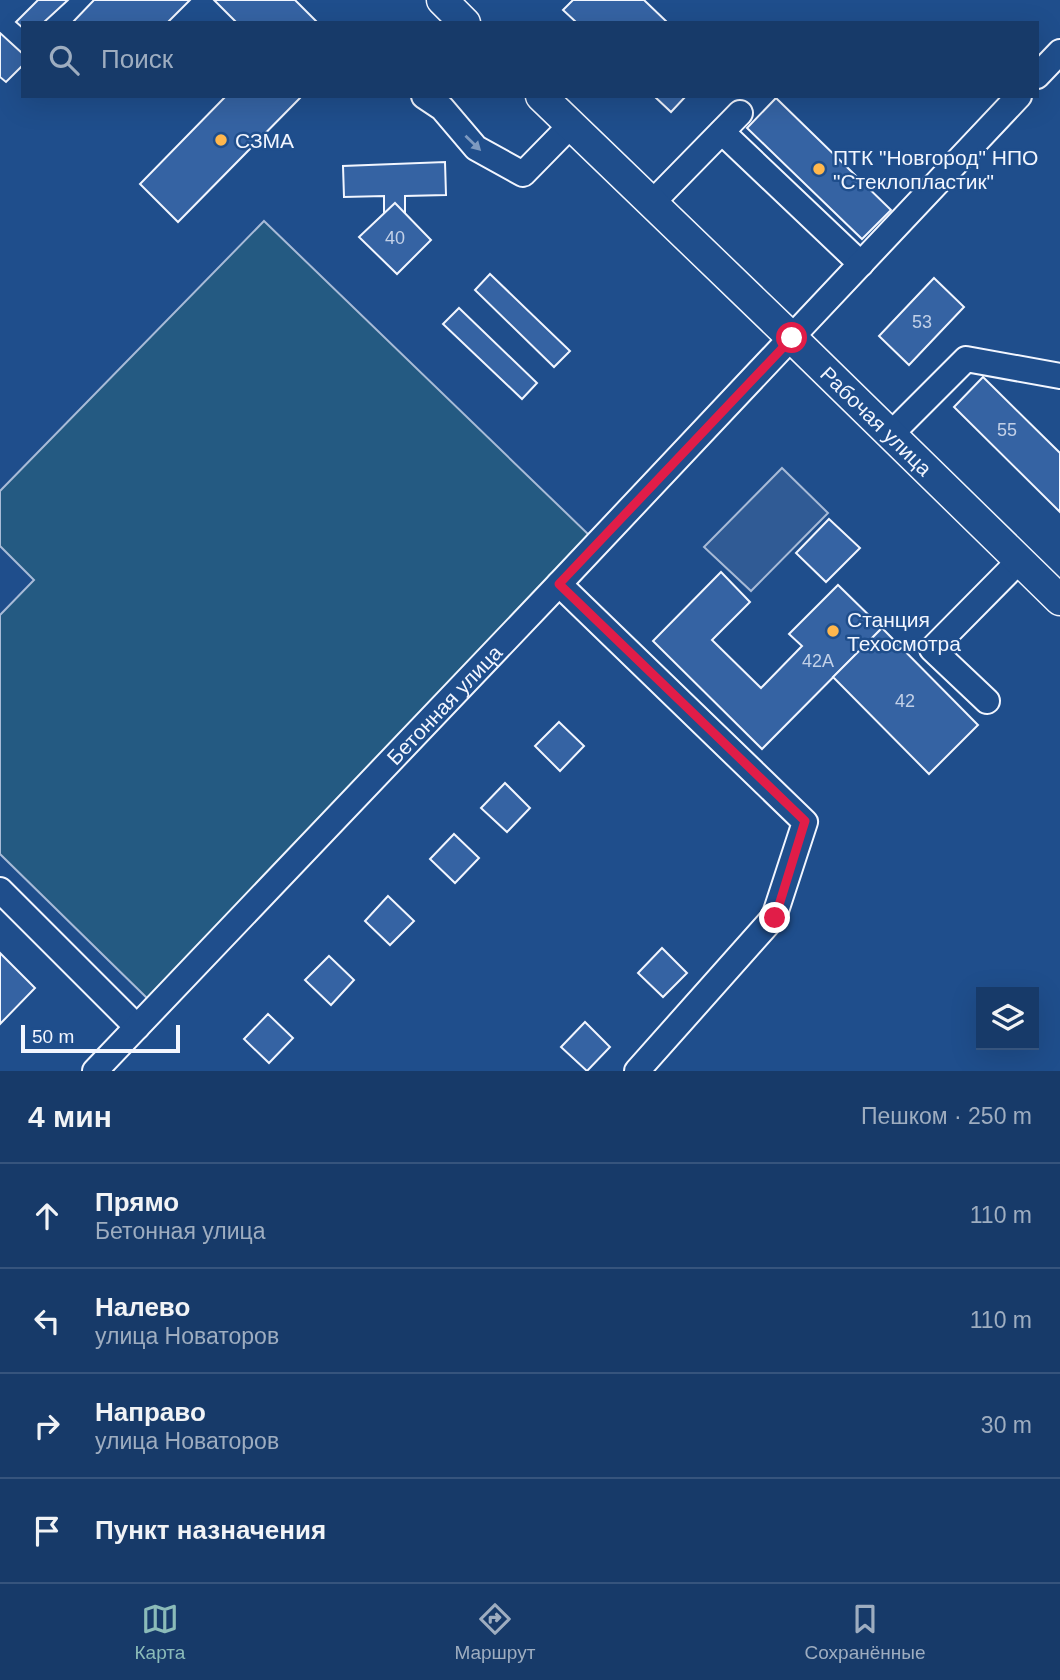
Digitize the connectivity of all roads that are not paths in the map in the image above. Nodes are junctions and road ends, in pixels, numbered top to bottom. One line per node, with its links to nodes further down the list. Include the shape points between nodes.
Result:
1 (1060, 52): 2 (street)
2 (1039, 74)
3 (427, 98): 7 (street, one-way to 7, via 442,108 476,148 523,174)
4 (543, 98): 7 (main road, Рабочая улица)
5 (1017, 98): 10 (street, Бетонная улица)
6 (740, 113): 8 (street)
7 (570, 125): 9 (main road, Рабочая улица)
8 (722, 132): 9 (street); 10 (street)
9 (651, 204): 11 (main road, Рабочая улица)
10 (861, 264): 11 (street, Бетонная улица)
11 (792, 338): 13 (main road, Рабочая улица); 15 (street, Бетонная улица)
12 (1060, 376): 13 (street, via 966,359)
13 (890, 435): 14 (main road, Рабочая улица)
14 (1019, 561): 16 (main road, Рабочая улица); 17 (street, via 932,649)
15 (559, 584): 19 (street, Бетонная улица); 21 (street, via 805,821 775,918)
16 (1060, 600)
17 (987, 701)
18 (0, 890): 19 (street)
19 (138, 1027): 20 (street, Бетонная улица)
20 (95, 1071)
21 (637, 1071)

